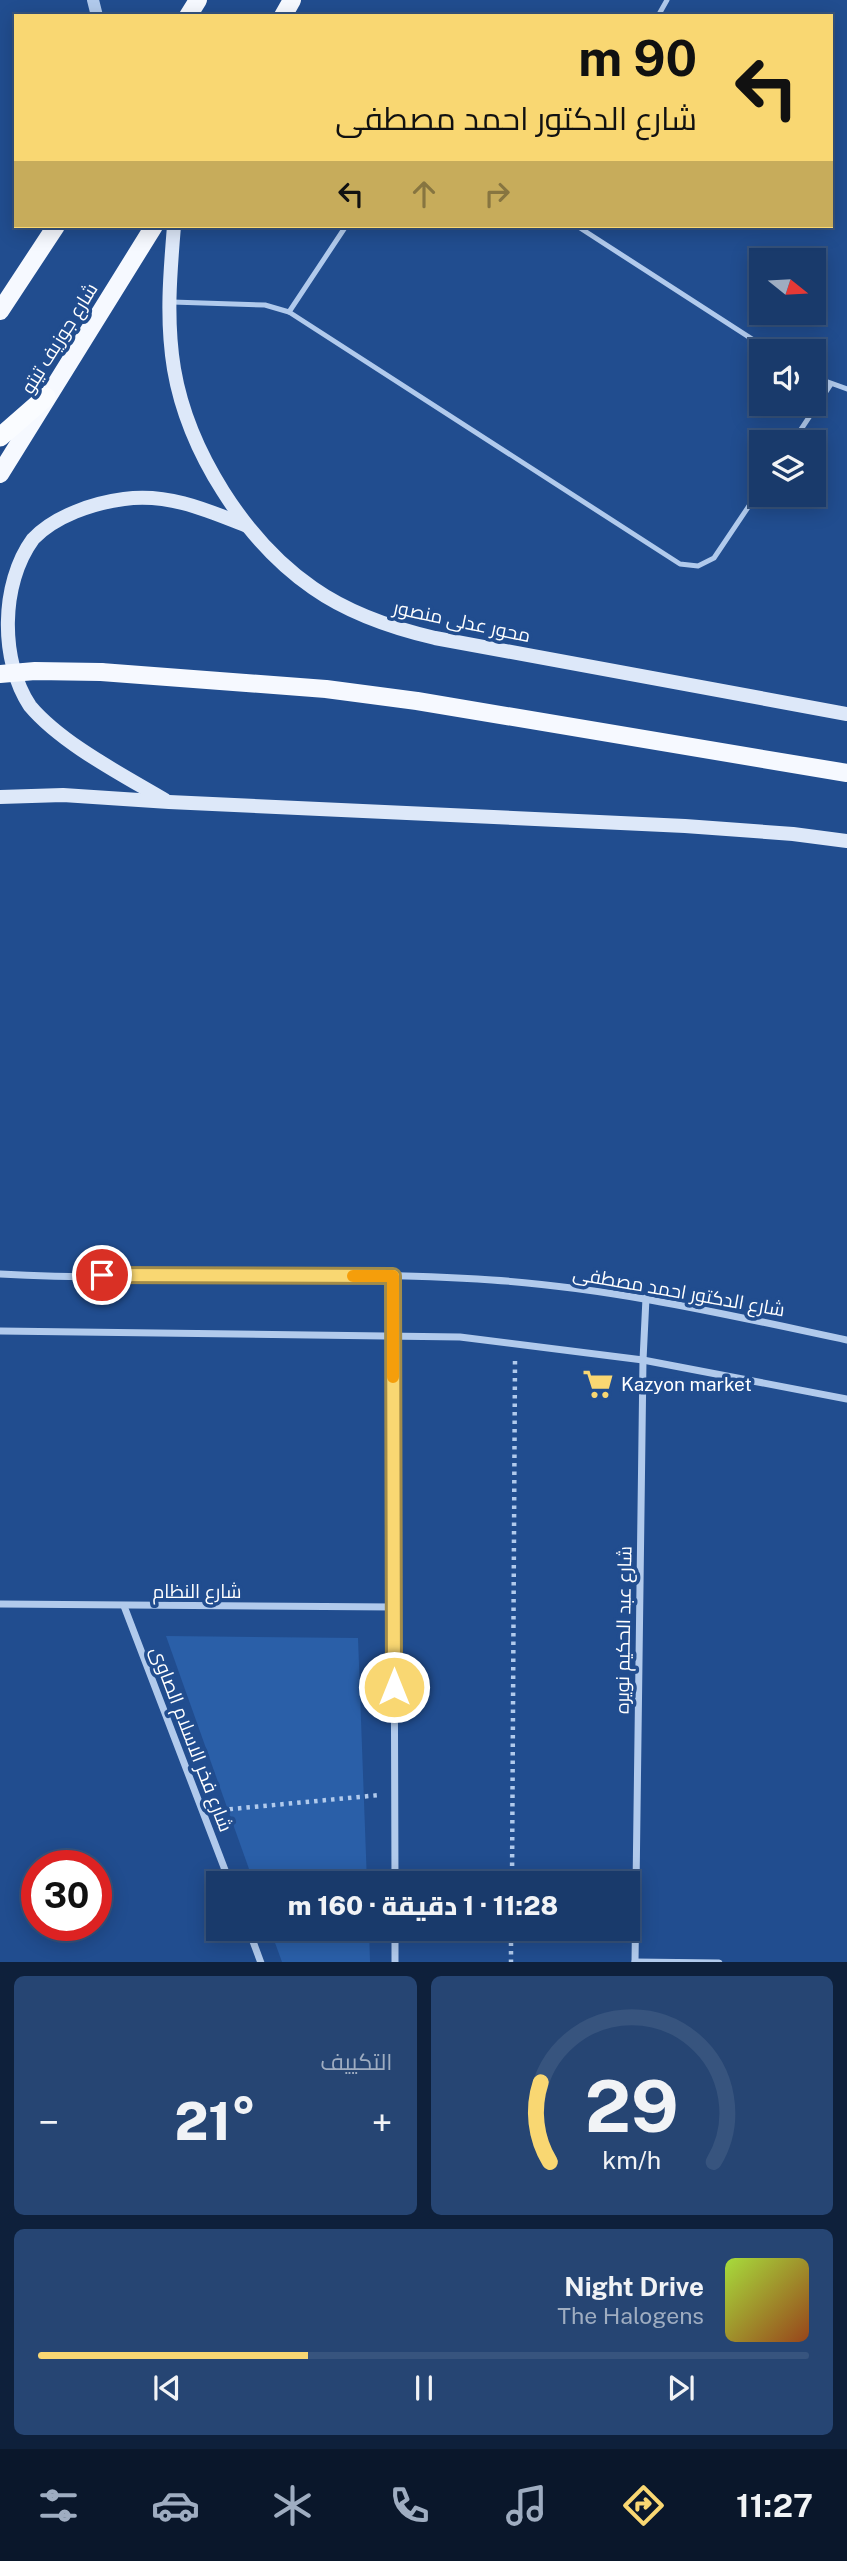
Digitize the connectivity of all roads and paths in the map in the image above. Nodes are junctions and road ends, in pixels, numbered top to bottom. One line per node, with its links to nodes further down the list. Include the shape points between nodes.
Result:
1 (54, 228): 7 (main road)
2 (153, 228): 13 (main road, شارع جوزيف تيتو)
3 (174, 228): 6 (main road, محور عدلى منصور)
4 (345, 228): 8 (lane)
5 (580, 228): 9 (lane)
6 (168, 302): 8 (lane, via 265,305); 18 (main road, محور عدلى منصور, via 174,370 186,413 216,479)
7 (0, 311)
8 (289, 312): 17 (lane, via 680,565 698,566 714,558)
9 (752, 339)
10 (826, 382): 11 (lane)
11 (831, 384): 12 (lane); 14 (lane)
12 (847, 389)
13 (46, 397): 15 (highway); 16 (main road, شارع جوزيف تيتو)
14 (801, 430)
15 (0, 437)
16 (0, 474)
17 (749, 506)
18 (248, 527): 20 (main road, محور عدلى منصور, via 312,588 351,610 403,630); 23 (main road, via 180,501 153,498 101,503 34,538 21,555 5,594 2,639 7,663 29,705 64,737)
19 (0, 674): 21 (main road, bridge, via 101,671 314,687)
20 (847, 714)
21 (847, 774)
22 (0, 797): 23 (main road, via 63,795)
23 (169, 802): 24 (main road, via 685,826)
24 (847, 841)
25 (0, 1274): 26 (street, شارع الدكتور احمد مصطفى)
26 (393, 1276): 27 (street, شارع الدكتور احمد مصطفى, via 503,1280); 29 (street)
27 (646, 1298): 30 (street, شارع الدكتور احمد مصطفى); 32 (street, شارع عبد الحكيم نويره)
28 (0, 1331): 29 (street)
29 (393, 1338): 31 (street); 36 (street)
30 (847, 1340)
31 (515, 1342): 32 (street); 41 (path)
32 (643, 1360): 33 (street); 48 (street, شارع عبد الحكيم نويره)
33 (847, 1399)
34 (0, 1604): 35 (street, شارع النظام)
35 (124, 1606): 36 (street, شارع النظام); 38 (street, شارع فخر الاسلام الصاوى)
36 (394, 1607): 37 (street)
37 (394, 1794): 38 (path); 40 (street)
38 (203, 1812): 39 (street, شارع فخر الاسلام الصاوى)
39 (225, 1871)
40 (395, 1871)
41 (512, 1871)
42 (253, 1941): 45 (street)
43 (395, 1941): 46 (street)
44 (511, 1941): 47 (path)
45 (261, 1962)
46 (395, 1962)
47 (511, 1962)
48 (635, 1962): 49 (street)
49 (719, 1962)

